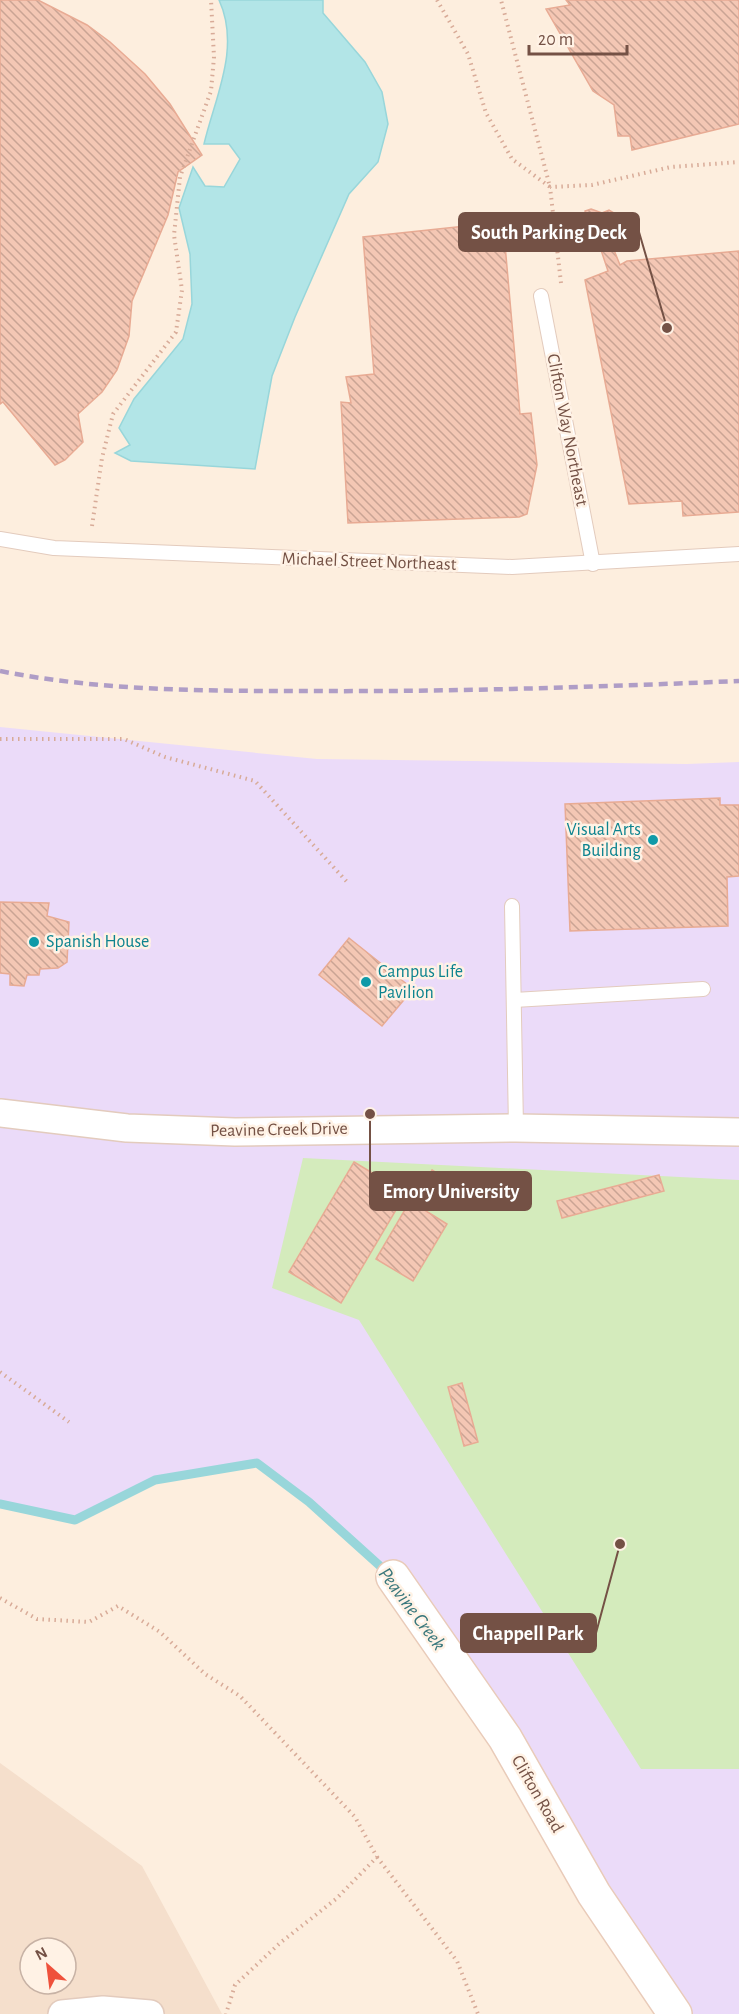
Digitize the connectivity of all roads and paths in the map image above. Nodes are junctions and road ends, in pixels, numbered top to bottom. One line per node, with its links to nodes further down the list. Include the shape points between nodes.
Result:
1 (211, 0): 8 (path, via 214,57 206,106 180,177 174,236 182,290 176,332 113,414 102,459)
2 (437, 0): 5 (path, via 468,54 486,113 512,159)
3 (501, 0): 5 (path)
4 (739, 162): 5 (path, via 671,167 592,185)
5 (550, 187): 6 (path, via 562,292)
6 (541, 296): 10 (lane, Clifton Way Northeast)
7 (0, 539): 8 (lane, Michael Street Northeast)
8 (89, 550): 10 (lane, Michael Street Northeast, via 500,567)
9 (739, 554): 10 (lane, Michael Street Northeast)
10 (593, 564)
11 (0, 740): 12 (path, via 124,739 165,757 255,781)
12 (348, 883)
13 (512, 906): 15 (lane)
14 (703, 989): 15 (lane)
15 (514, 1000): 17 (lane)
16 (0, 1113): 17 (street, Peavine Creek Drive, via 128,1128 235,1132)
17 (516, 1128): 18 (street, Peavine Creek Drive)
18 (739, 1132)
19 (0, 1372): 20 (path)
20 (69, 1422)
21 (393, 1577): 28 (main road, Clifton Road, via 504,1738 594,1894)
22 (0, 1598): 23 (path, via 37,1619 89,1622 118,1606 160,1632 206,1674 240,1696 355,1817)
23 (377, 1857): 26 (path, via 336,1899 235,1985); 27 (path, via 457,1961)
24 (62, 2014): 25 (street, via 104,2010)
25 (150, 2014)
26 (226, 2014)
27 (478, 2014)
28 (675, 2014)

